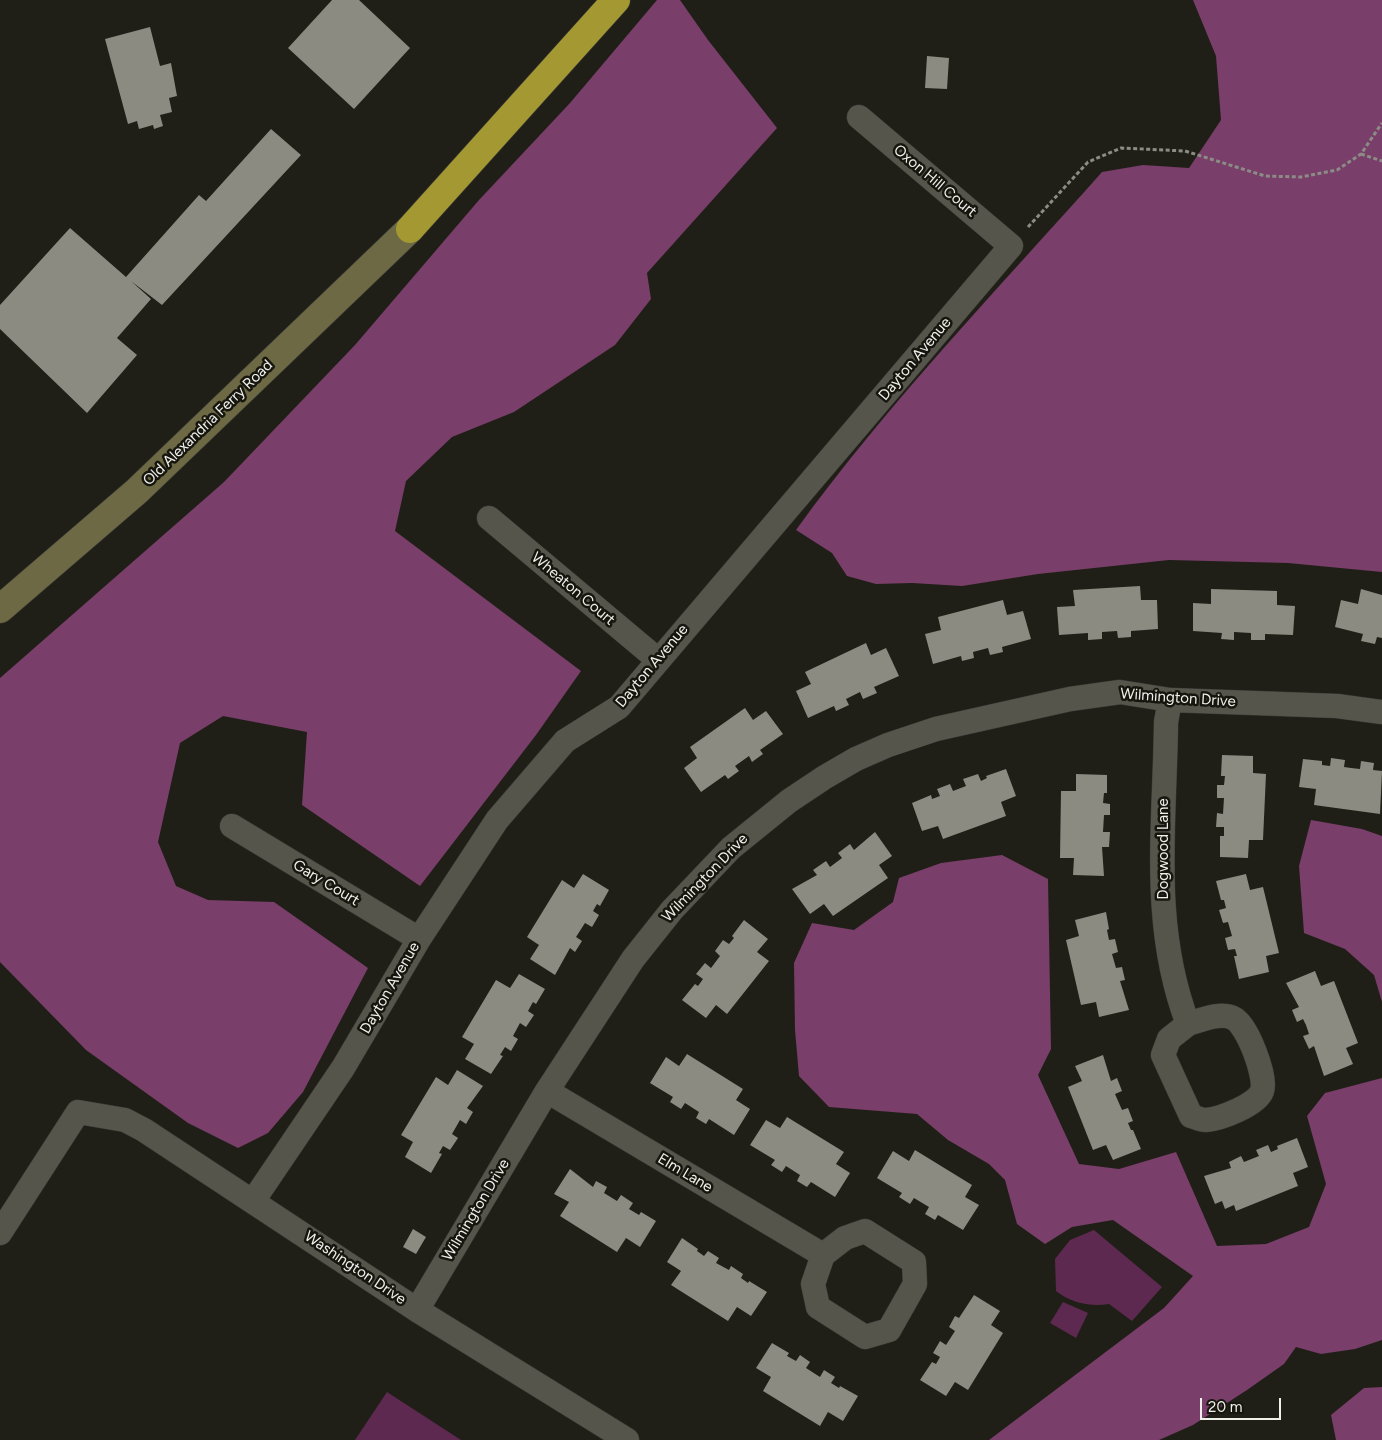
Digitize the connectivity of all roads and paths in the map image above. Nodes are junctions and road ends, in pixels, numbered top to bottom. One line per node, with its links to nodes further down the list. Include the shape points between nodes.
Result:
1 (616, 0): 6 (highway)
2 (858, 117): 7 (street, Oxon Hill Court)
3 (1382, 123): 4 (path)
4 (1361, 154): 5 (path); 7 (path, via 1337,170 1301,177 1265,176 1185,151 1122,148 1088,162)
5 (1382, 161)
6 (410, 230): 9 (main road, Old Alexandria Ferry Road, via 137,491)
7 (1011, 246): 10 (street, Dayton Avenue)
8 (489, 518): 10 (street, Wheaton Court)
9 (0, 609)
10 (657, 659): 14 (street, Dayton Avenue, via 618,707 572,734 532,778 474,854)
11 (1170, 700): 12 (street, Wilmington Drive, via 1337,706); 15 (street, Dogwood Lane, via 1166,722 1161,872 1175,990); 16 (street, Wilmington Drive, via 1120,692 1028,708 936,729 888,745 826,777 789,801 730,848 672,910 633,959)
12 (1382, 712)
13 (232, 826): 14 (street, Gary Court)
14 (420, 939): 17 (street, Dayton Avenue, via 342,1068)
15 (1188, 1024): 15 (street, via 1223,1016 1235,1018 1246,1031 1264,1080 1262,1092 1253,1104 1204,1120 1191,1116 1163,1055 1169,1039)
16 (546, 1091): 19 (street, Elm Lane); 20 (street, Wilmington Drive)
17 (253, 1201): 18 (street, Washington Drive, via 125,1120 78,1112); 20 (street, Washington Drive)
18 (0, 1233)
19 (823, 1255): 19 (street, via 844,1238 865,1231 914,1262 915,1284 889,1330 865,1337 818,1307 813,1284)
20 (417, 1310): 21 (street, Washington Drive)
21 (627, 1440)

